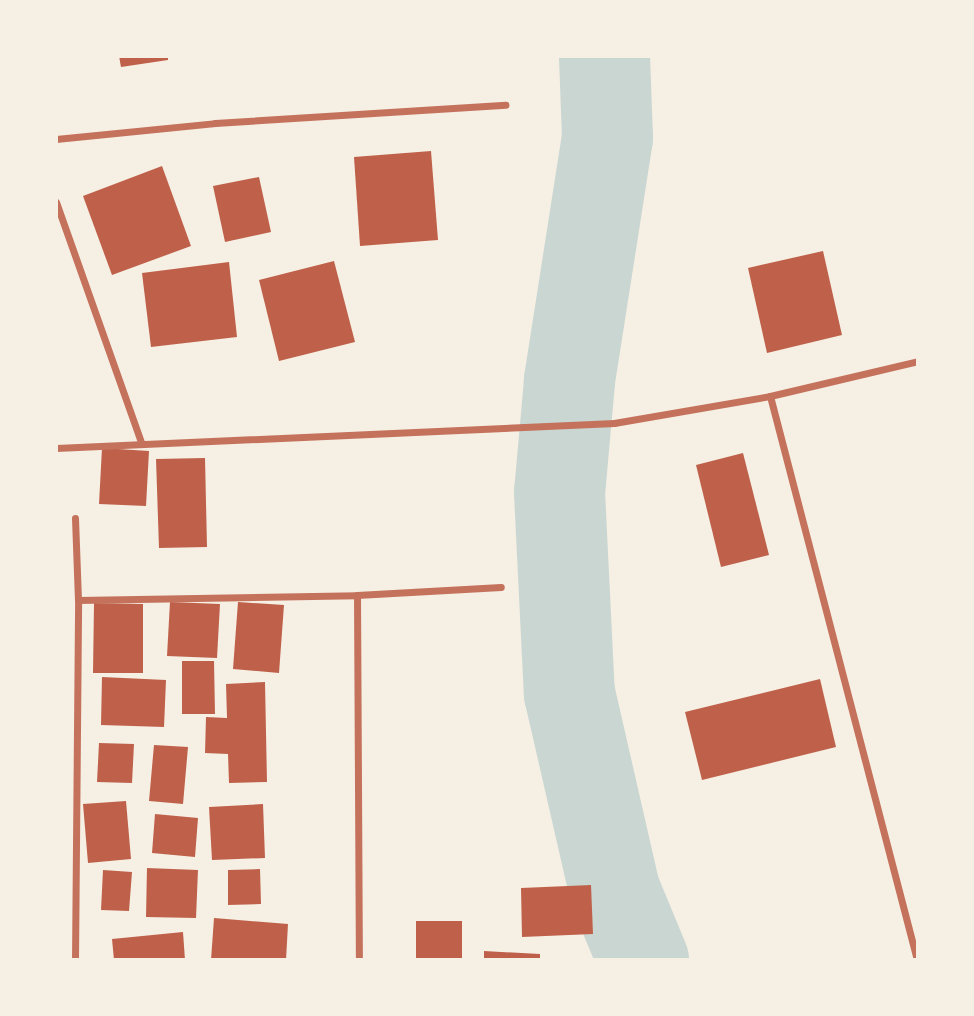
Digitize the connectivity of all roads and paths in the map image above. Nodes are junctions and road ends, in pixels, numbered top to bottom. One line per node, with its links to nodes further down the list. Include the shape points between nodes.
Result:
1 (505, 106): 2 (street, via 215,123)
2 (56, 139)
3 (56, 202): 6 (street)
4 (918, 360): 5 (street)
5 (769, 396): 6 (street, via 614,423); 14 (street)
6 (142, 442): 7 (street)
7 (56, 448)
8 (75, 518): 11 (street)
9 (501, 587): 10 (street)
10 (357, 595): 11 (street); 13 (street)
11 (78, 600): 12 (street)
12 (75, 960)
13 (359, 960)
14 (917, 960)

